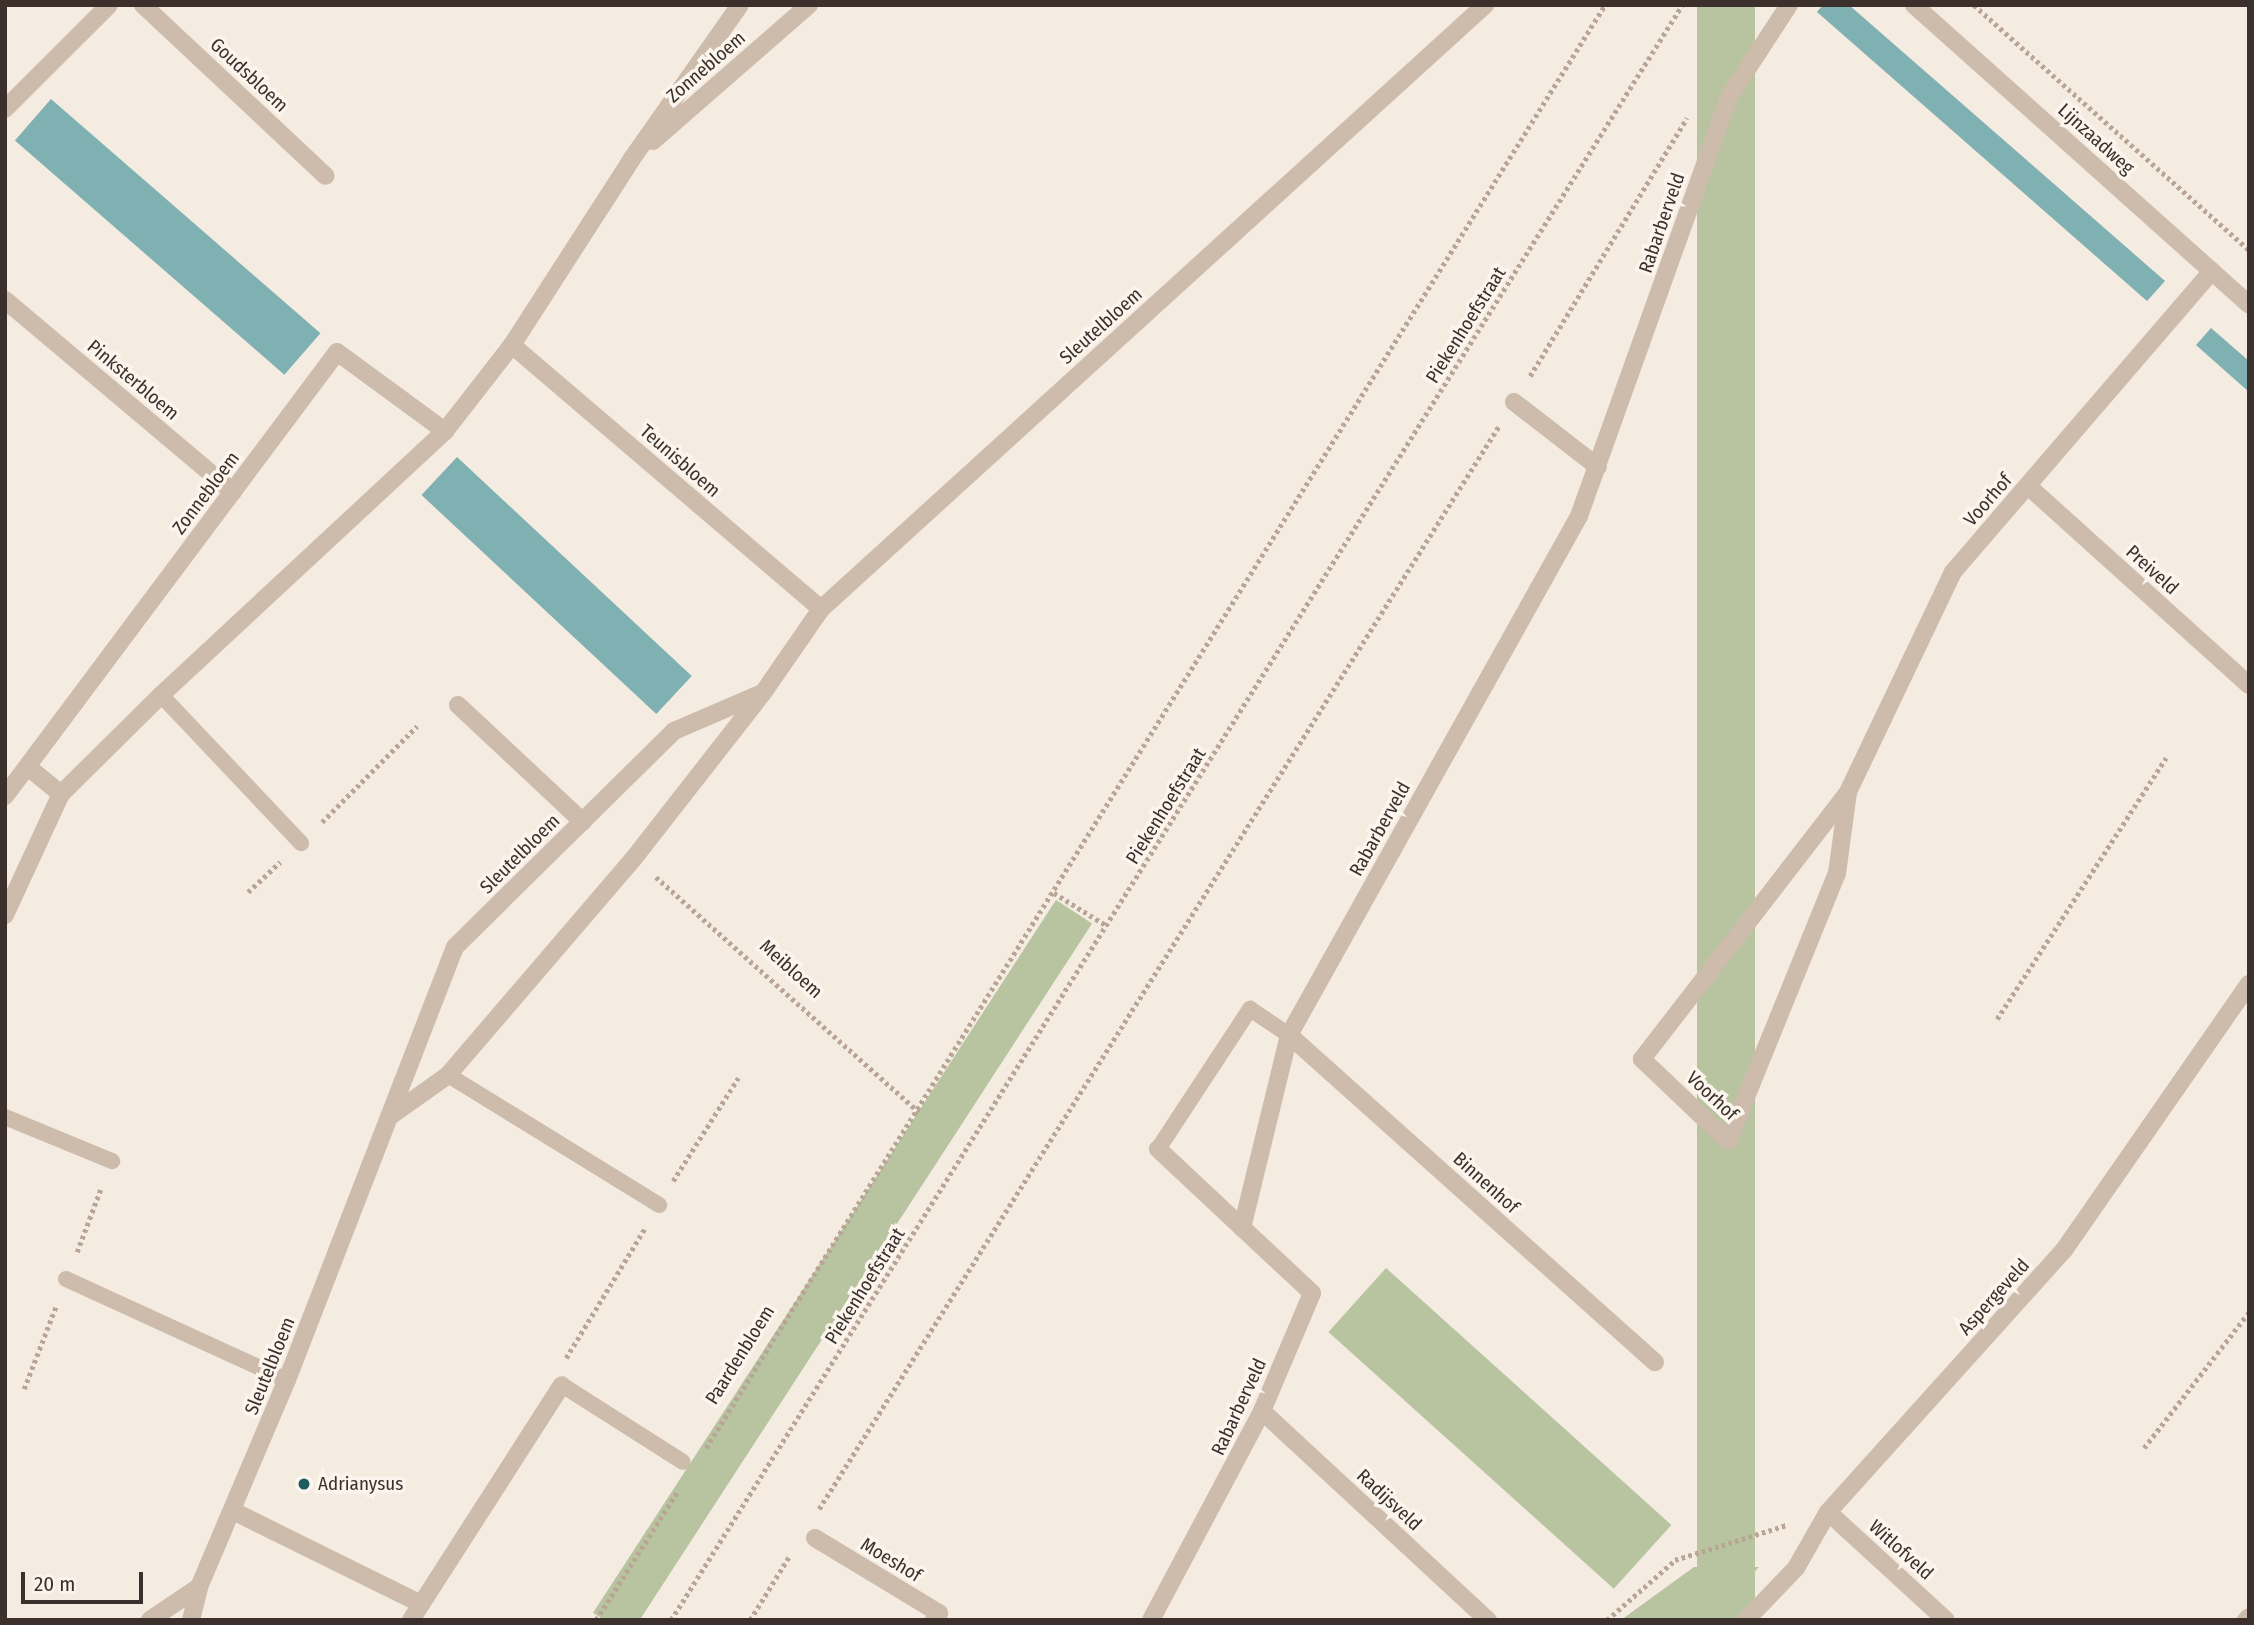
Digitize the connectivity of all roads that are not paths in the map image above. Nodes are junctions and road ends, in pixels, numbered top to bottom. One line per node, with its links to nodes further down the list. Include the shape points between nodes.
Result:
1 (108, 5): 8 (street)
2 (144, 5): 10 (street, Goudsbloem)
3 (740, 5): 9 (street, Zonnebloem)
4 (809, 5): 9 (street, Zonnebloem)
5 (1485, 5): 20 (street, Sleutelbloem)
6 (1789, 5): 17 (street, Rabarberveld, via 1729,97)
7 (1914, 5): 11 (street, Lijnzaadweg)
8 (5, 109)
9 (631, 160): 14 (street, Zonnebloem)
10 (326, 176)
11 (2212, 271): 13 (street, Lijnzaadweg); 18 (street, Voorhof)
12 (5, 300): 19 (street, Pinksterbloem)
13 (2249, 304)
14 (512, 345): 16 (street, Zonnebloem); 20 (street, Teunisbloem)
15 (1514, 402): 17 (street)
16 (445, 431): 19 (street, Zonnebloem, via 337,352); 23 (street, Zonnebloem)
17 (1598, 467): 33 (street, Rabarberveld, via 1579,516)
18 (2028, 486): 21 (street, Preiveld); 26 (street, Voorhof, via 1952,572)
19 (233, 492): 25 (street, Zonnebloem)
20 (821, 609): 22 (street, Sleutelbloem)
21 (2249, 685)
22 (763, 693): 29 (street, Sleutelbloem, via 674,731); 34 (street, Sleutelbloem, via 634,858)
23 (161, 695): 27 (street, Zonnebloem); 30 (lane)
24 (458, 705): 29 (street)
25 (29, 767): 27 (street); 28 (street, Zonnebloem)
26 (1848, 792): 26 (street, Voorhof, via 1642,1059 1728,1140 1837,873)
27 (61, 794): 31 (street, Zonnebloem)
28 (5, 796)
29 (583, 822): 36 (street, Sleutelbloem, via 455,947)
30 (301, 843)
31 (5, 915)
32 (2249, 984): 48 (street, Aspergeveld, via 2064,1250)
33 (1289, 1035): 37 (lane, via 1250,1009); 40 (street, Rabarberveld); 42 (street, Binnenhof)
34 (448, 1075): 36 (street, Sleutelbloem); 39 (lane)
35 (5, 1117): 38 (lane)
36 (389, 1117): 43 (street, Sleutelbloem)
37 (1158, 1149): 40 (street, Rabarberveld)
38 (112, 1161)
39 (659, 1205)
40 (1242, 1228): 45 (street, Rabarberveld, via 1312,1293)
41 (66, 1279): 43 (lane)
42 (1655, 1362)
43 (287, 1380): 47 (street, Sleutelbloem)
44 (562, 1385): 46 (lane); 51 (street)
45 (1262, 1411): 55 (street, Rabarberveld); 56 (street, Radijsveld)
46 (683, 1462)
47 (233, 1511): 50 (street, Sleutelbloem); 51 (street)
48 (1828, 1512): 57 (street, Aspergeveld, via 1796,1568); 58 (street, Witlofveld)
49 (815, 1538): 54 (street, Moeshof, via 939,1613)
50 (199, 1587): 52 (street); 53 (street, Sleutelbloem)
51 (416, 1612)
52 (150, 1620)
53 (191, 1620)
54 (934, 1620)
55 (1151, 1620)
56 (1488, 1620)
57 (1746, 1620)
58 (1946, 1620)

